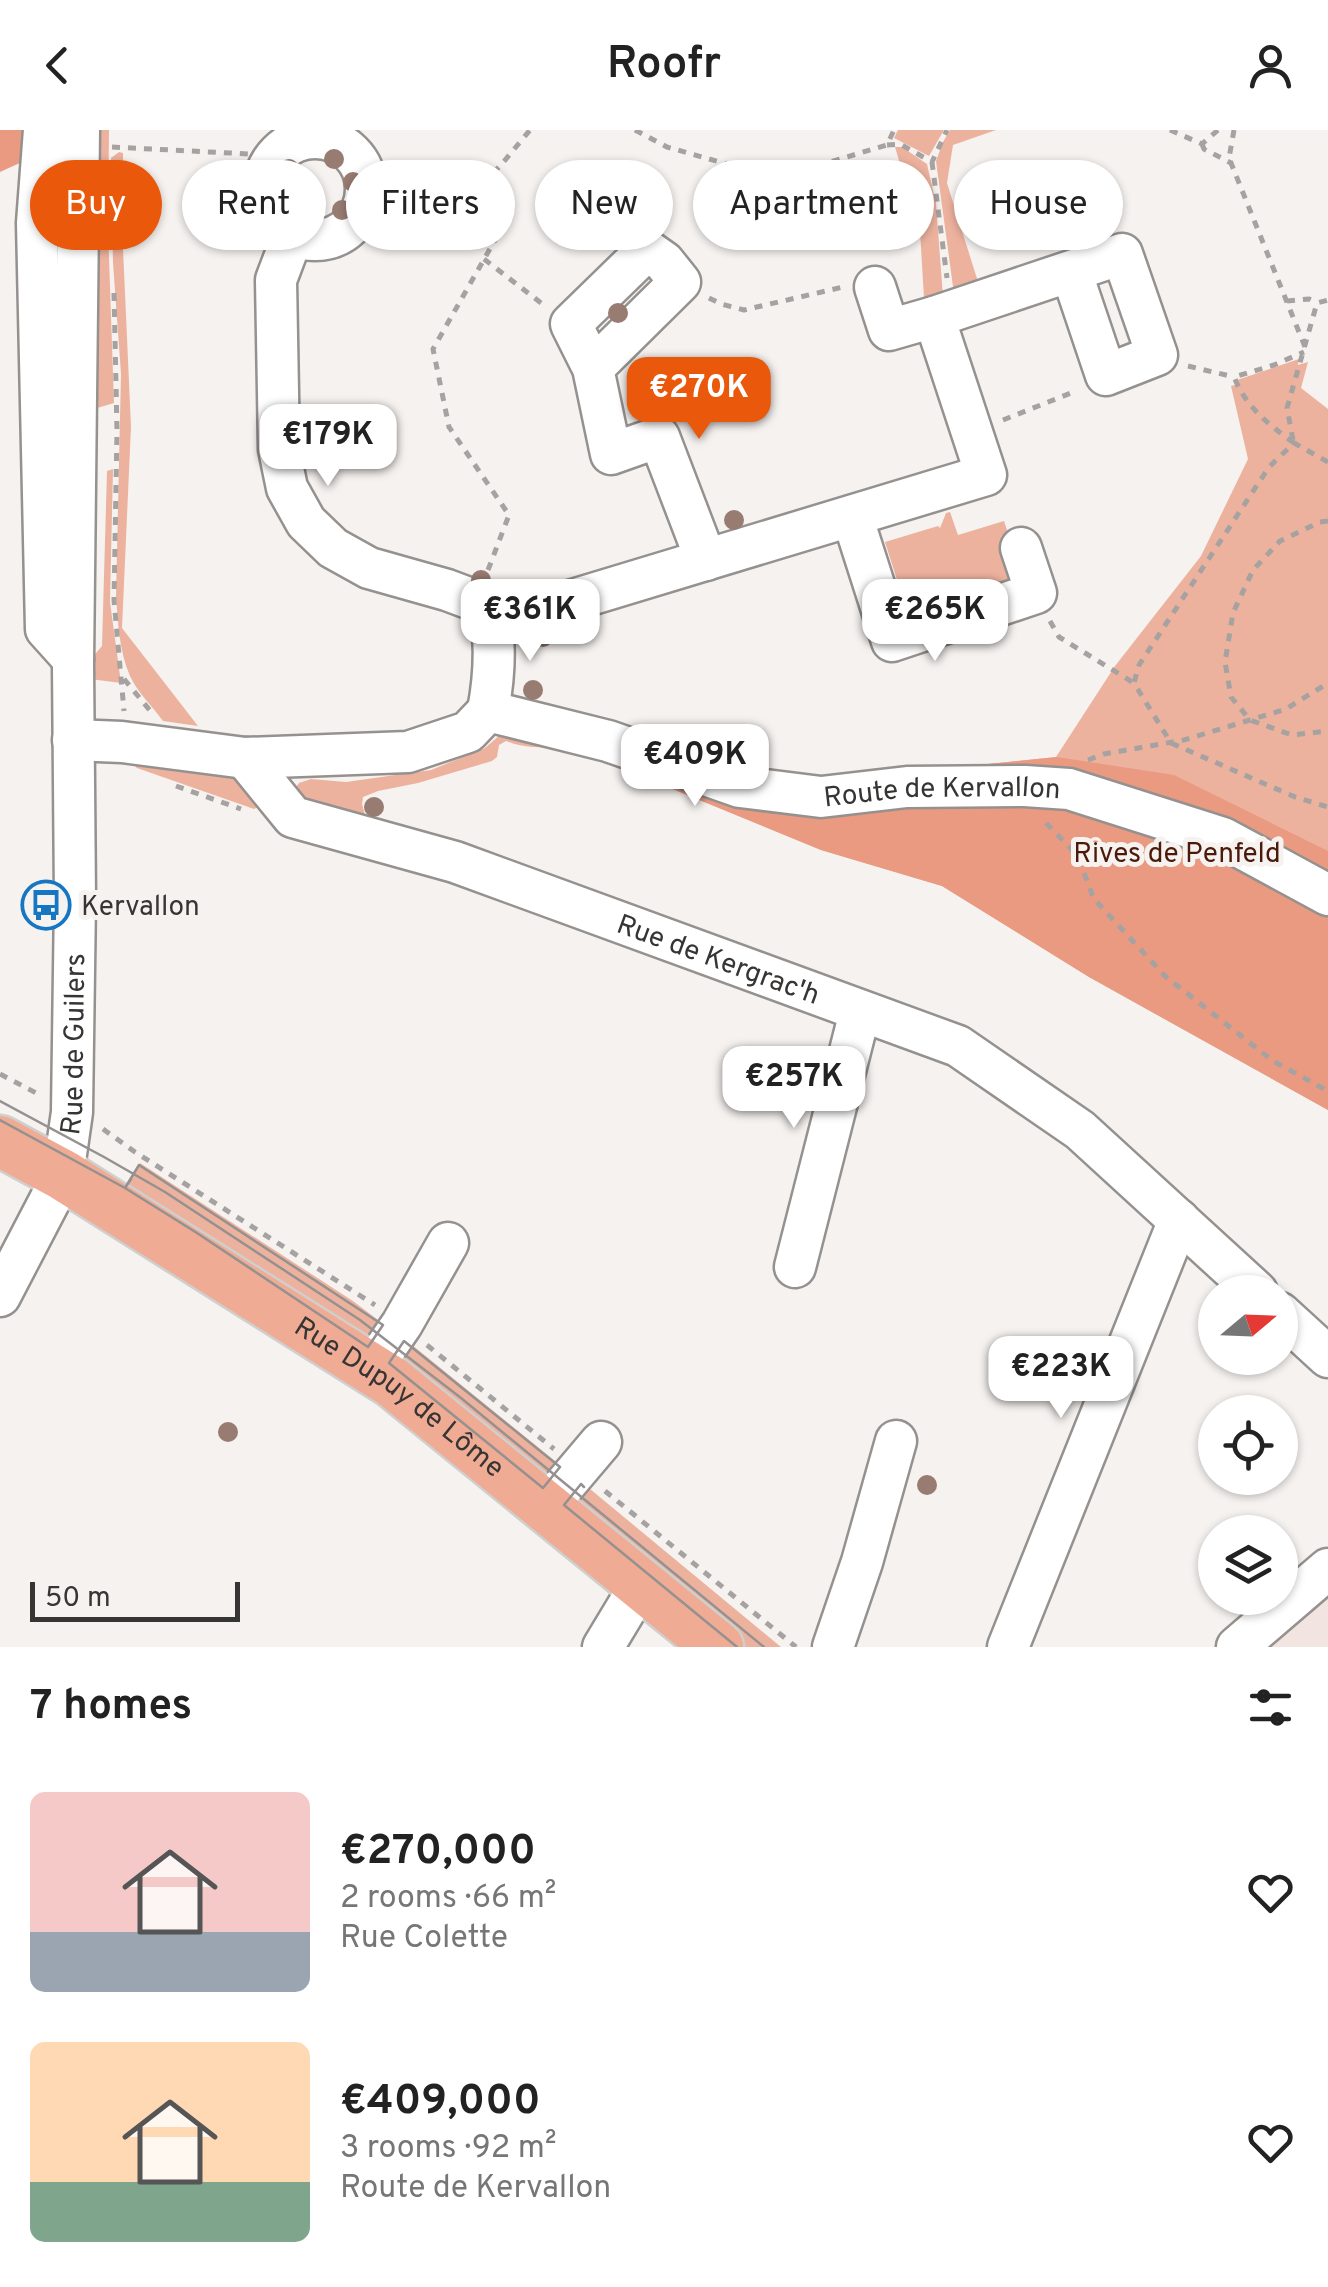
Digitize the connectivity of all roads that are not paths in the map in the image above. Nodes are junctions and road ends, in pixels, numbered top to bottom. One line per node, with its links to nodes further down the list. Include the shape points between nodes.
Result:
1 (44, 130): 8 (street, Rue de Guilers, via 37,222)
2 (95, 138): 8 (street, Rue de Guilers)
3 (288, 250): 12 (street, via 276,280 279,449 287,488 306,522 333,548 369,568 479,602)
4 (1071, 271): 4 (street, via 1106,375 1158,354 1122,254); 6 (street)
5 (860, 287): 6 (street, via 889,330)
6 (944, 314): 9 (street, via 986,475)
7 (593, 368): 7 (street, via 571,324 647,250 680,282); 11 (street, via 611,454 659,437)
8 (59, 391): 14 (street, Rue de Guilers, via 46,628 74,659)
9 (852, 516): 10 (street, via 892,641 1036,594); 11 (street)
10 (1021, 548)
11 (706, 560): 12 (street, via 520,616)
12 (491, 616): 13 (street, via 495,661)
13 (488, 711): 15 (street, via 468,732 408,752); 16 (street, Route de Kervallon, via 740,787 821,797 907,788 1070,789 1223,838)
14 (73, 740): 15 (street); 19 (street, Rue de Guilers, via 74,1088)
15 (245, 758): 17 (street, Rue de Kergrac'h, via 293,818 455,862)
16 (1328, 895)
17 (860, 1012): 20 (street, Rue de Kergrac'h, via 958,1046 1080,1130); 22 (street)
18 (0, 1141): 19 (main road, Rue Dupuy de Lôme)
19 (63, 1175): 24 (street, Rue de Guilers); 27 (main road, Rue Dupuy de Lôme)
20 (1179, 1220): 23 (street, Rue de Kergrac'h); 36 (street)
21 (448, 1243): 27 (street)
22 (795, 1268)
23 (1239, 1275)
24 (0, 1296)
25 (1298, 1330): 26 (street)
26 (1328, 1357)
27 (371, 1368): 30 (main road, Rue Dupuy de Lôme)
28 (896, 1441): 35 (street)
29 (601, 1442): 30 (street)
30 (546, 1507): 32 (main road, Rue Dupuy de Lôme)
31 (1328, 1570): 37 (street)
32 (641, 1584): 33 (street); 34 (main road, Rue Dupuy de Lôme)
33 (603, 1647)
34 (718, 1647)
35 (833, 1647)
36 (1008, 1647)
37 (1237, 1647)

